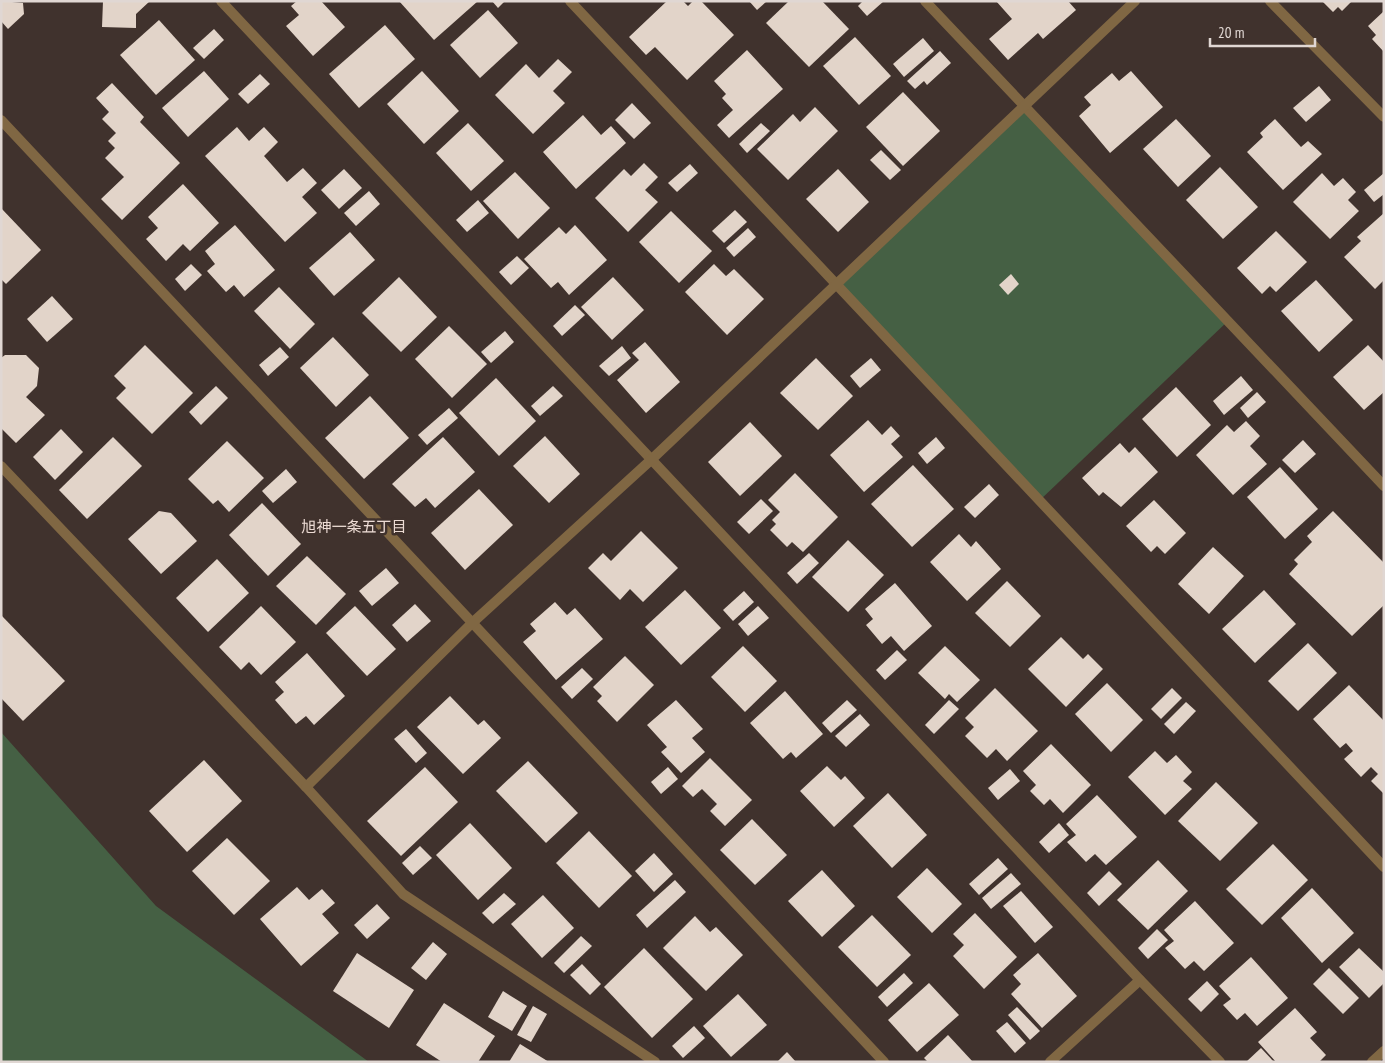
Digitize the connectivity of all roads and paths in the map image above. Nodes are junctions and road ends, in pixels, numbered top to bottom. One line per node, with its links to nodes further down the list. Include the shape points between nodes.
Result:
1 (221, 1): 10 (street)
2 (570, 1): 9 (street)
3 (926, 1): 6 (street)
4 (1135, 1): 6 (street)
5 (1270, 1): 7 (street)
6 (1023, 106): 9 (street); 12 (street)
7 (1384, 116)
8 (1, 120): 13 (street)
9 (835, 284): 10 (street); 15 (street)
10 (652, 459): 13 (street); 16 (street)
11 (1, 466): 14 (street)
12 (1384, 486)
13 (471, 624): 14 (street); 19 (street)
14 (306, 787): 18 (street, via 403,894)
15 (1384, 867)
16 (1140, 980): 20 (street); 21 (street)
17 (1384, 1050): 22 (street)
18 (655, 1062)
19 (884, 1062)
20 (1050, 1062)
21 (1220, 1062)
22 (1372, 1062)

